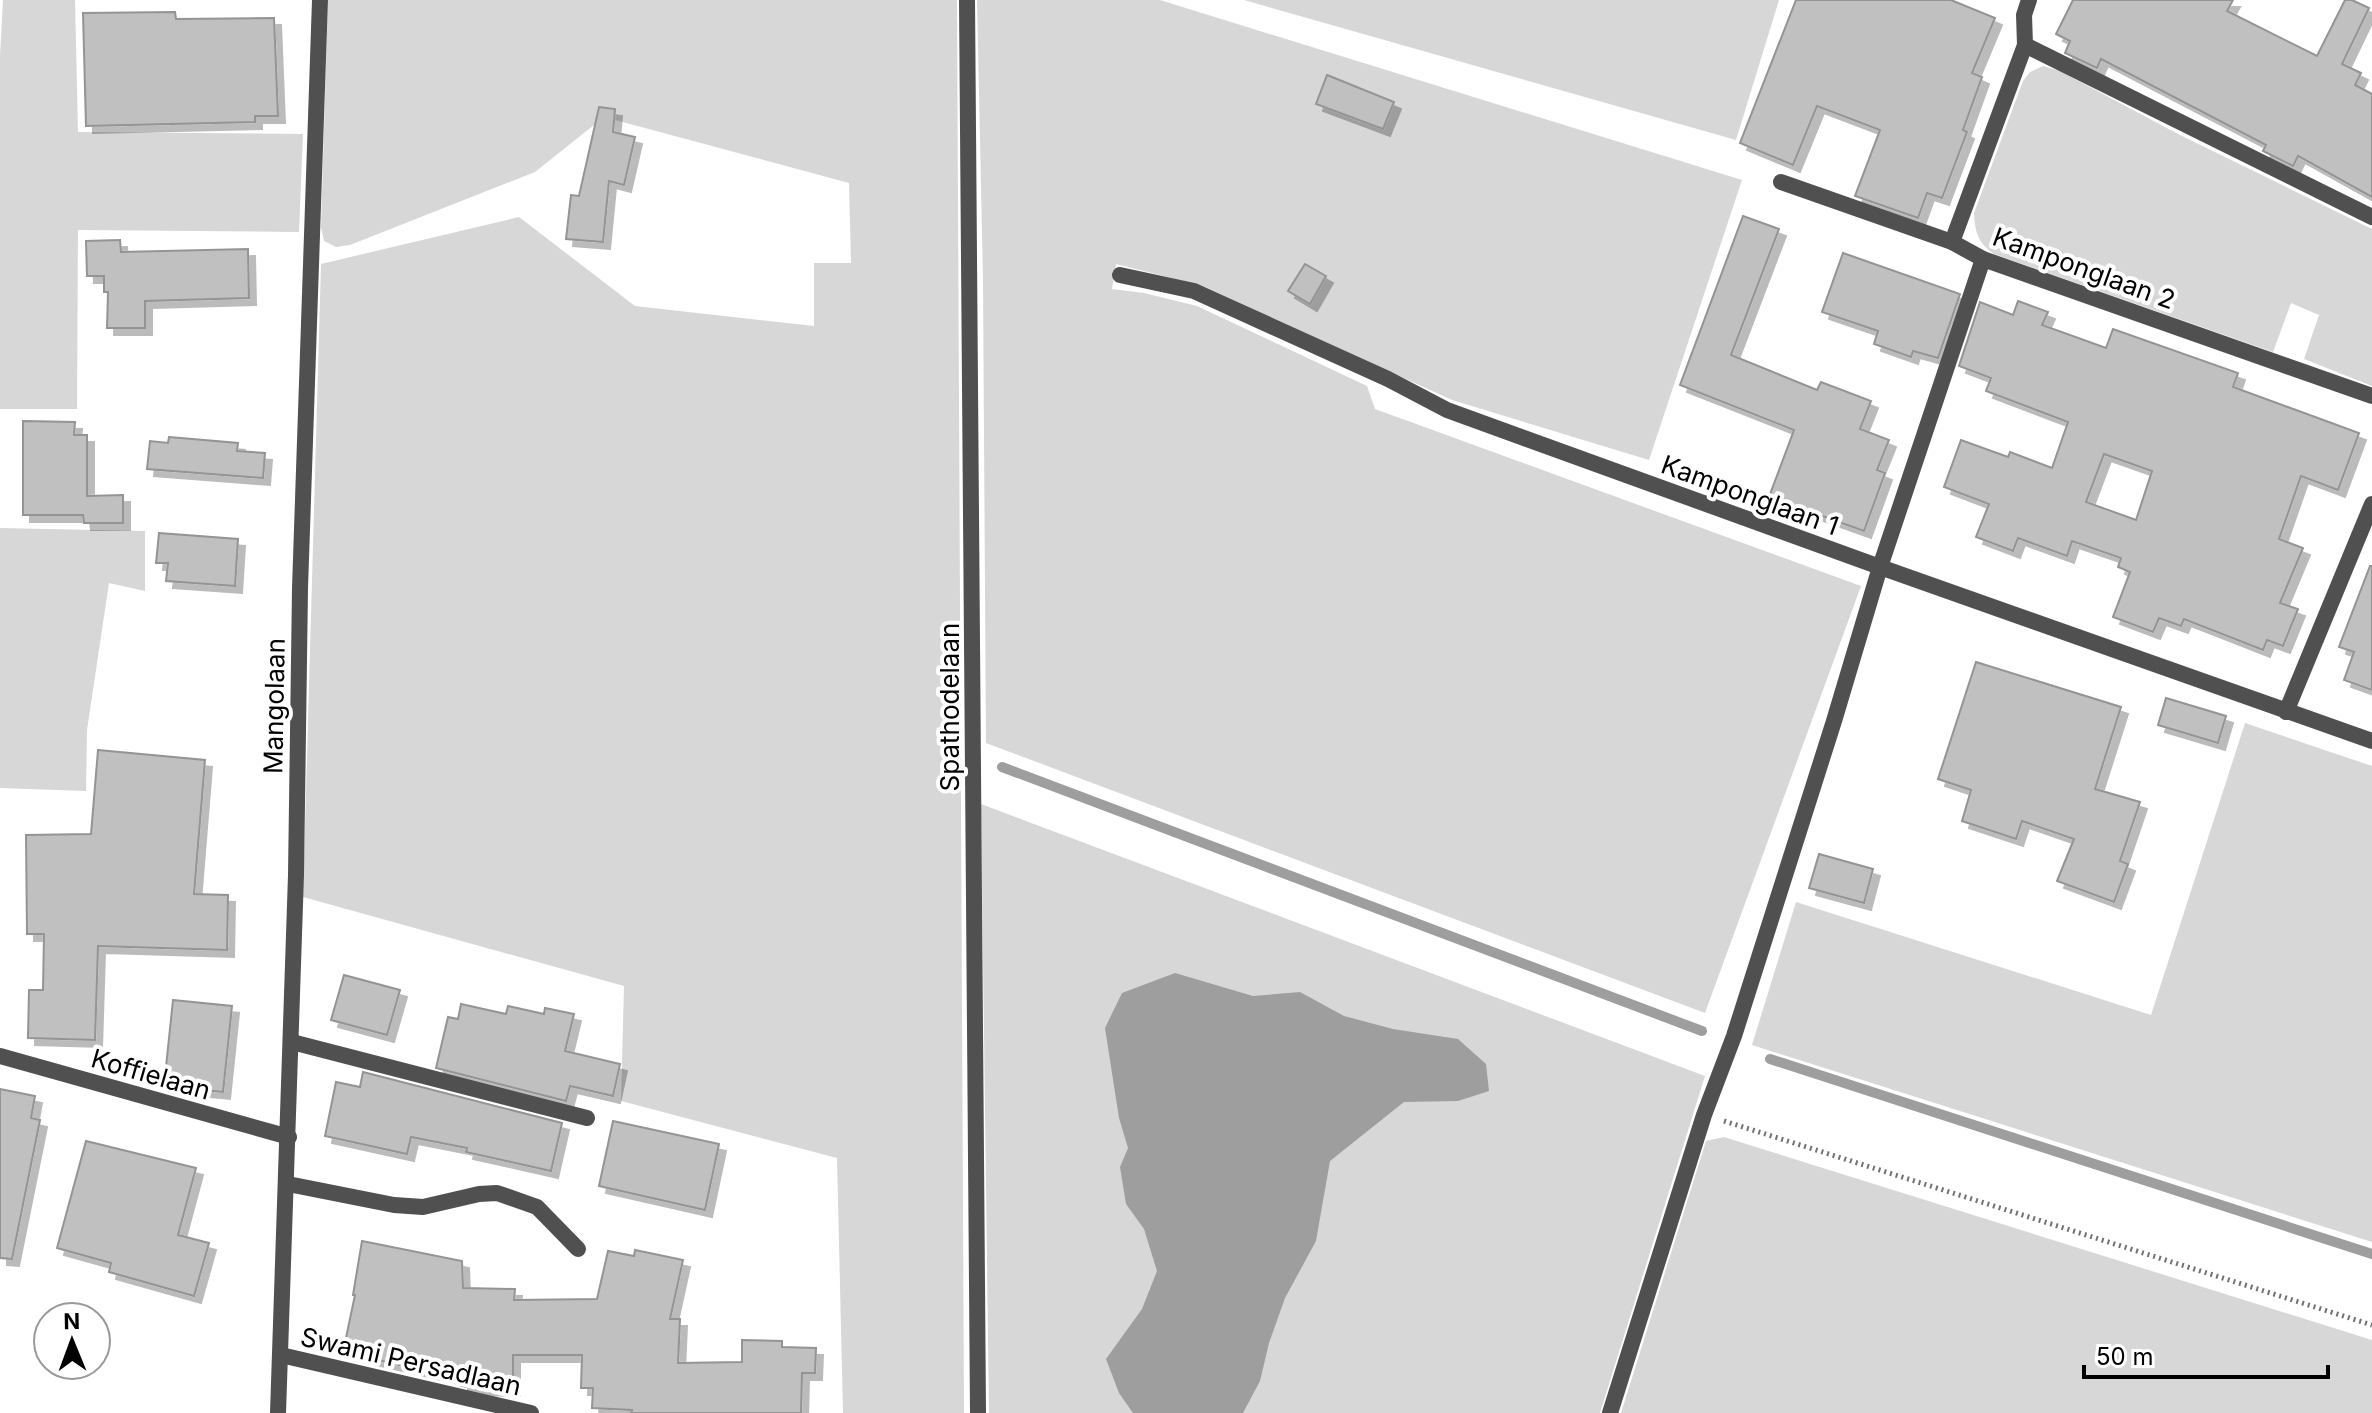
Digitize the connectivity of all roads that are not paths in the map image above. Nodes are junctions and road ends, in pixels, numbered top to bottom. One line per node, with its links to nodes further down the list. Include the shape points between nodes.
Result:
1 (320, 0): 15 (street, Mangolaan, via 300,572)
2 (967, 0): 24 (street, Spathodelaan)
3 (2029, 0): 4 (street)
4 (2025, 45): 6 (street); 7 (street)
5 (1781, 182): 7 (street, Kamponglaan 2)
6 (2372, 217)
7 (1952, 242): 8 (street, Kamponglaan 2)
8 (1983, 259): 10 (street, Kamponglaan 2); 12 (street)
9 (1120, 275): 12 (street, Kamponglaan 1, via 1194,291 1447,410)
10 (2372, 396)
11 (2372, 504): 13 (street)
12 (1880, 567): 13 (street, Kamponglaan 1); 25 (street)
13 (2286, 712): 14 (street, Kamponglaan 1)
14 (2372, 741)
15 (292, 1042): 17 (street); 18 (street, Mangolaan)
16 (0, 1056): 18 (street, Koffielaan)
17 (587, 1118)
18 (289, 1137): 19 (street, Mangolaan)
19 (288, 1184): 20 (street, via 423,1207 497,1193 537,1207); 21 (street, Mangolaan)
20 (578, 1249)
21 (281, 1355): 22 (street, Mangolaan); 23 (street, Swami Persadlaan)
22 (278, 1413)
23 (531, 1413)
24 (978, 1413)
25 (1610, 1413)

